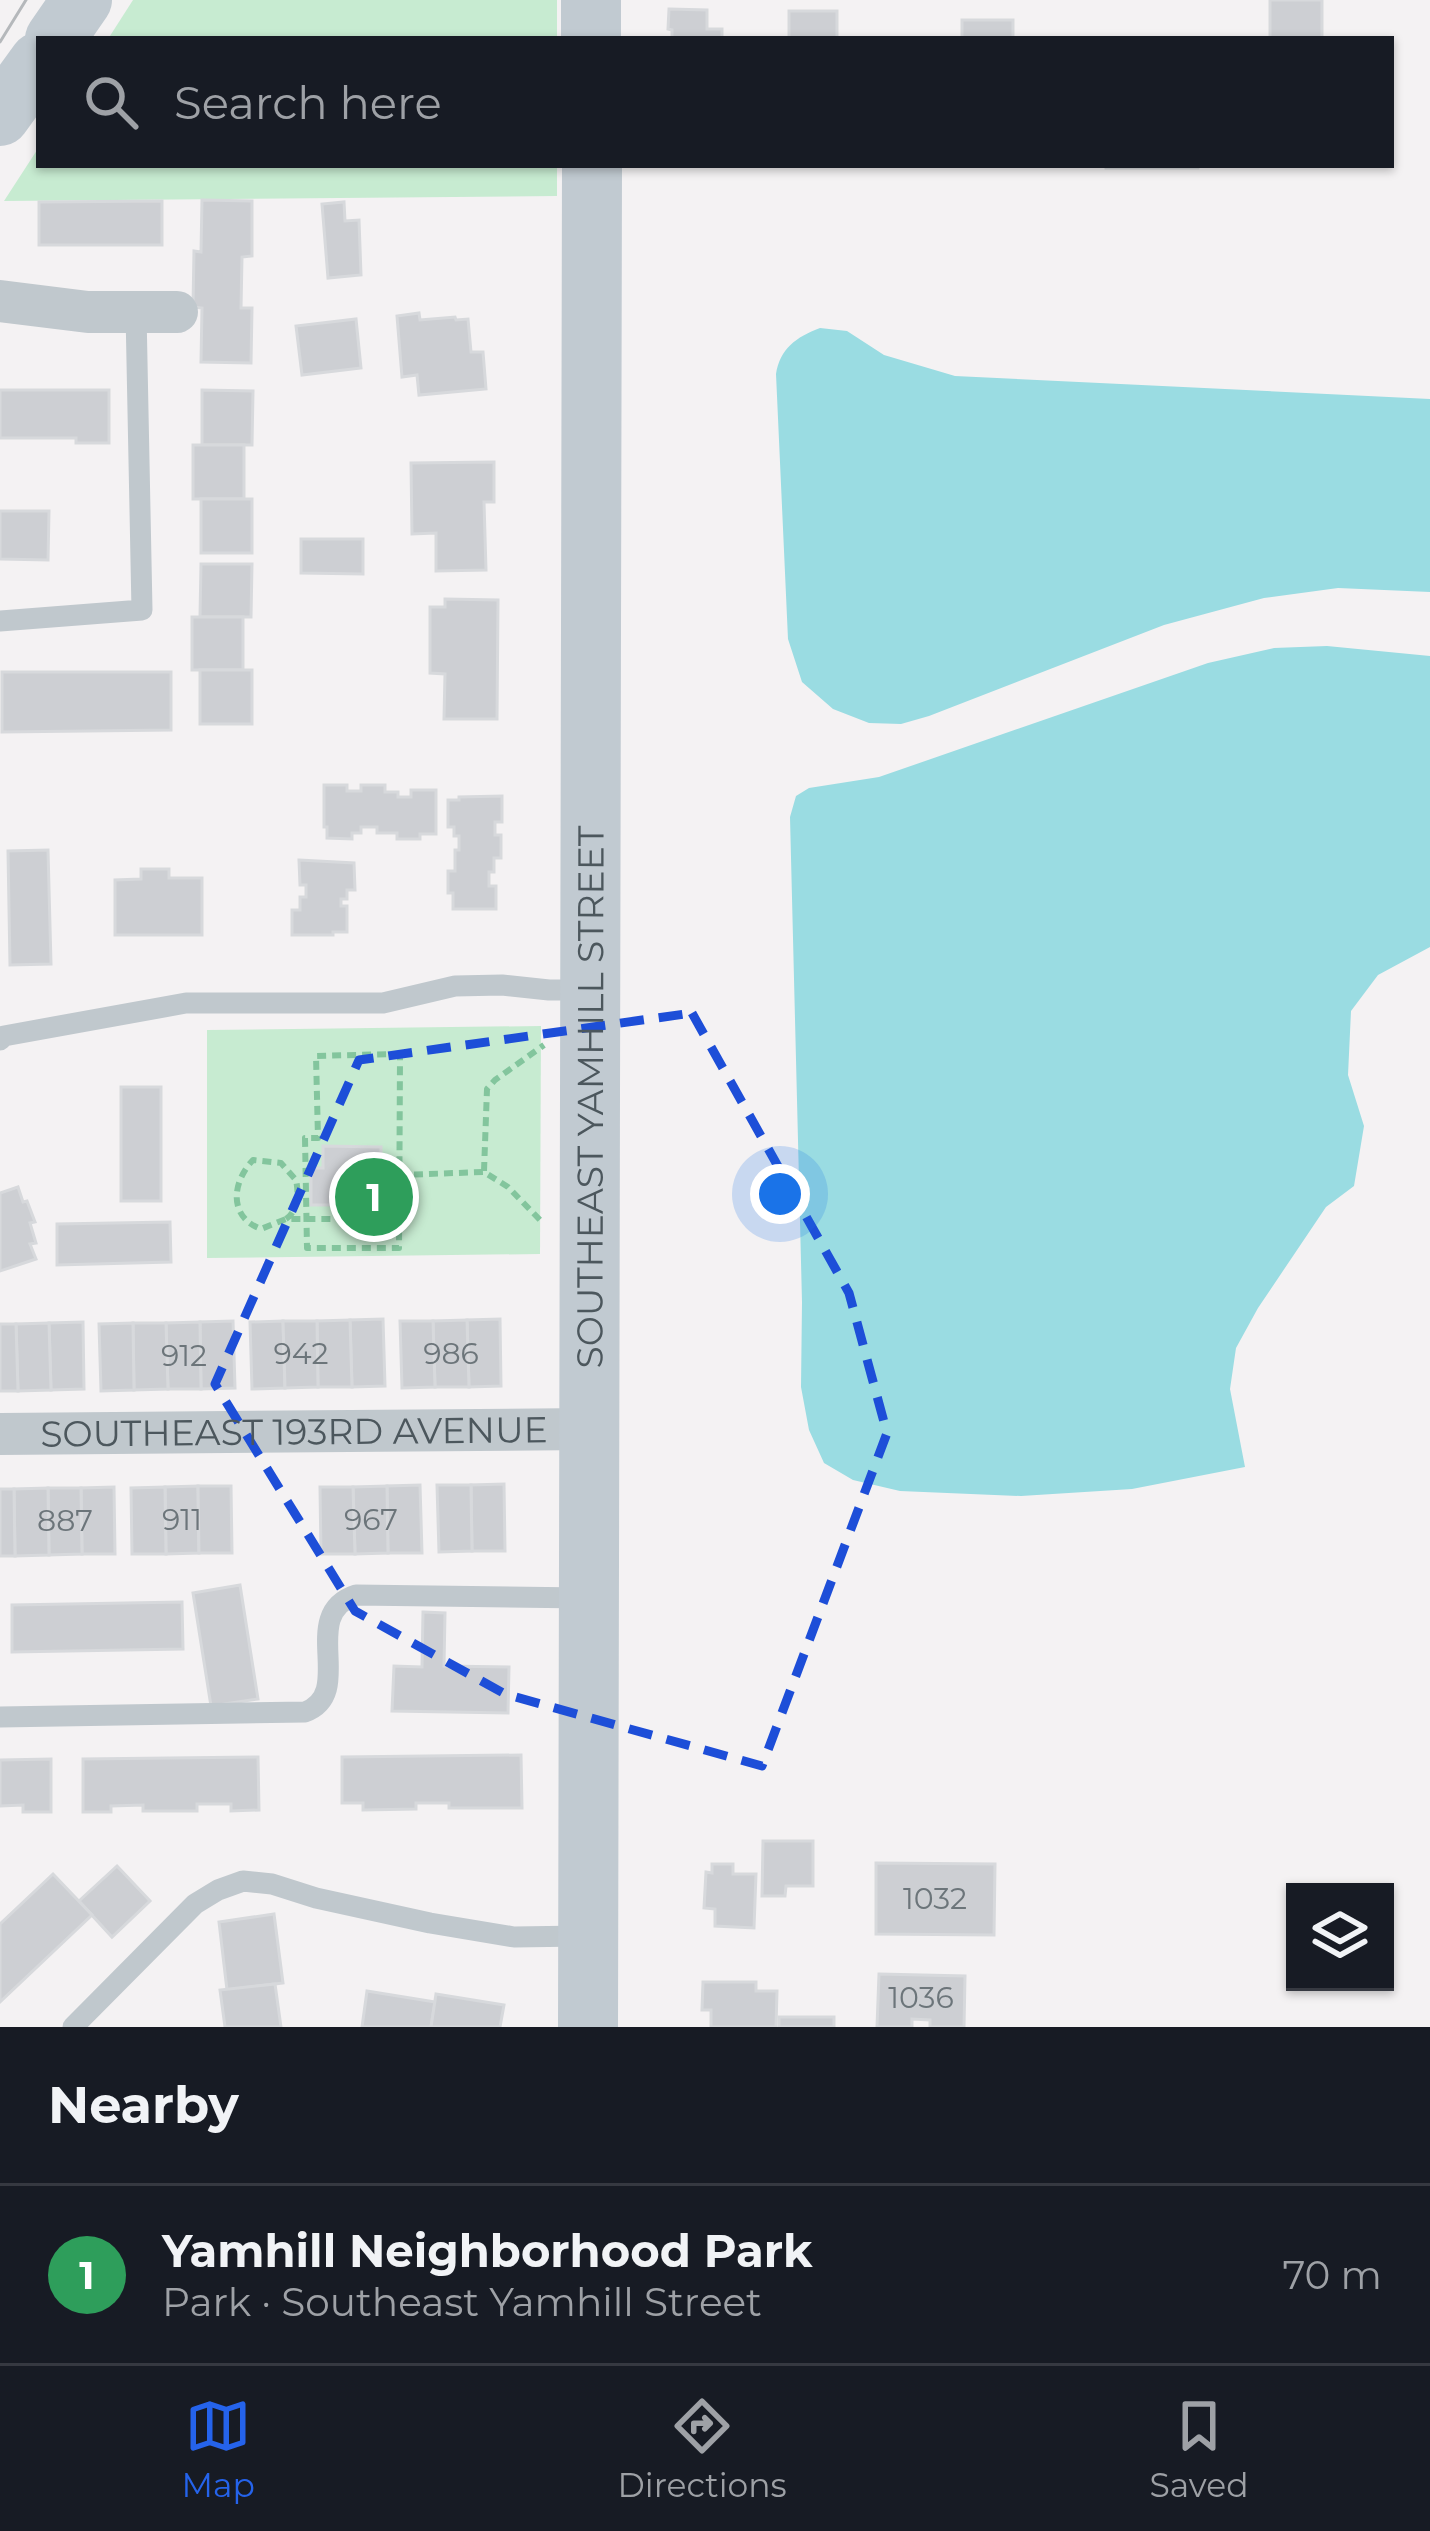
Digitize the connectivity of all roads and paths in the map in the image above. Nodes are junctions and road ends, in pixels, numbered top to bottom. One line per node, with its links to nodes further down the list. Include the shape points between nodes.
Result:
1 (82, 0): 3 (street)
2 (591, 0): 4 (street)
3 (57, 36)
4 (592, 36)
5 (36, 66): 6 (street)
6 (0, 116)
7 (592, 168): 11 (street, SOUTHEAST YAMHILL STREET)
8 (0, 301): 9 (street)
9 (157, 312): 10 (lane, via 142,610)
10 (0, 621)
11 (590, 1000): 12 (lane, via 502,985 382,1003 186,1003); 13 (path, via 487,1089); 18 (street, SOUTHEAST YAMHILL STREET)
12 (0, 1040)
13 (484, 1172): 14 (path); 18 (path)
14 (399, 1175): 15 (path); 17 (path, via 400,1057 316,1056 318,1138 305,1138)
15 (399, 1215): 17 (path); 17 (path, via 399,1248 307,1248)
16 (286, 1220): 16 (path, via 261,1229 236,1207 238,1179 253,1160 281,1163 296,1180); 17 (path)
17 (307, 1221)
18 (590, 1275): 19 (street, SOUTHEAST YAMHILL STREET)
19 (590, 1429): 20 (street, SOUTHEAST 193RD AVENUE); 21 (street, SOUTHEAST YAMHILL STREET)
20 (0, 1434)
21 (589, 1598): 22 (lane, via 340,1600 329,1615 326,1694 305,1712); 23 (street, SOUTHEAST YAMHILL STREET)
22 (0, 1717)
23 (589, 1936): 24 (lane, via 493,1934 242,1881 195,1904); 25 (street, SOUTHEAST YAMHILL STREET)
24 (73, 2027)
25 (588, 2027)

